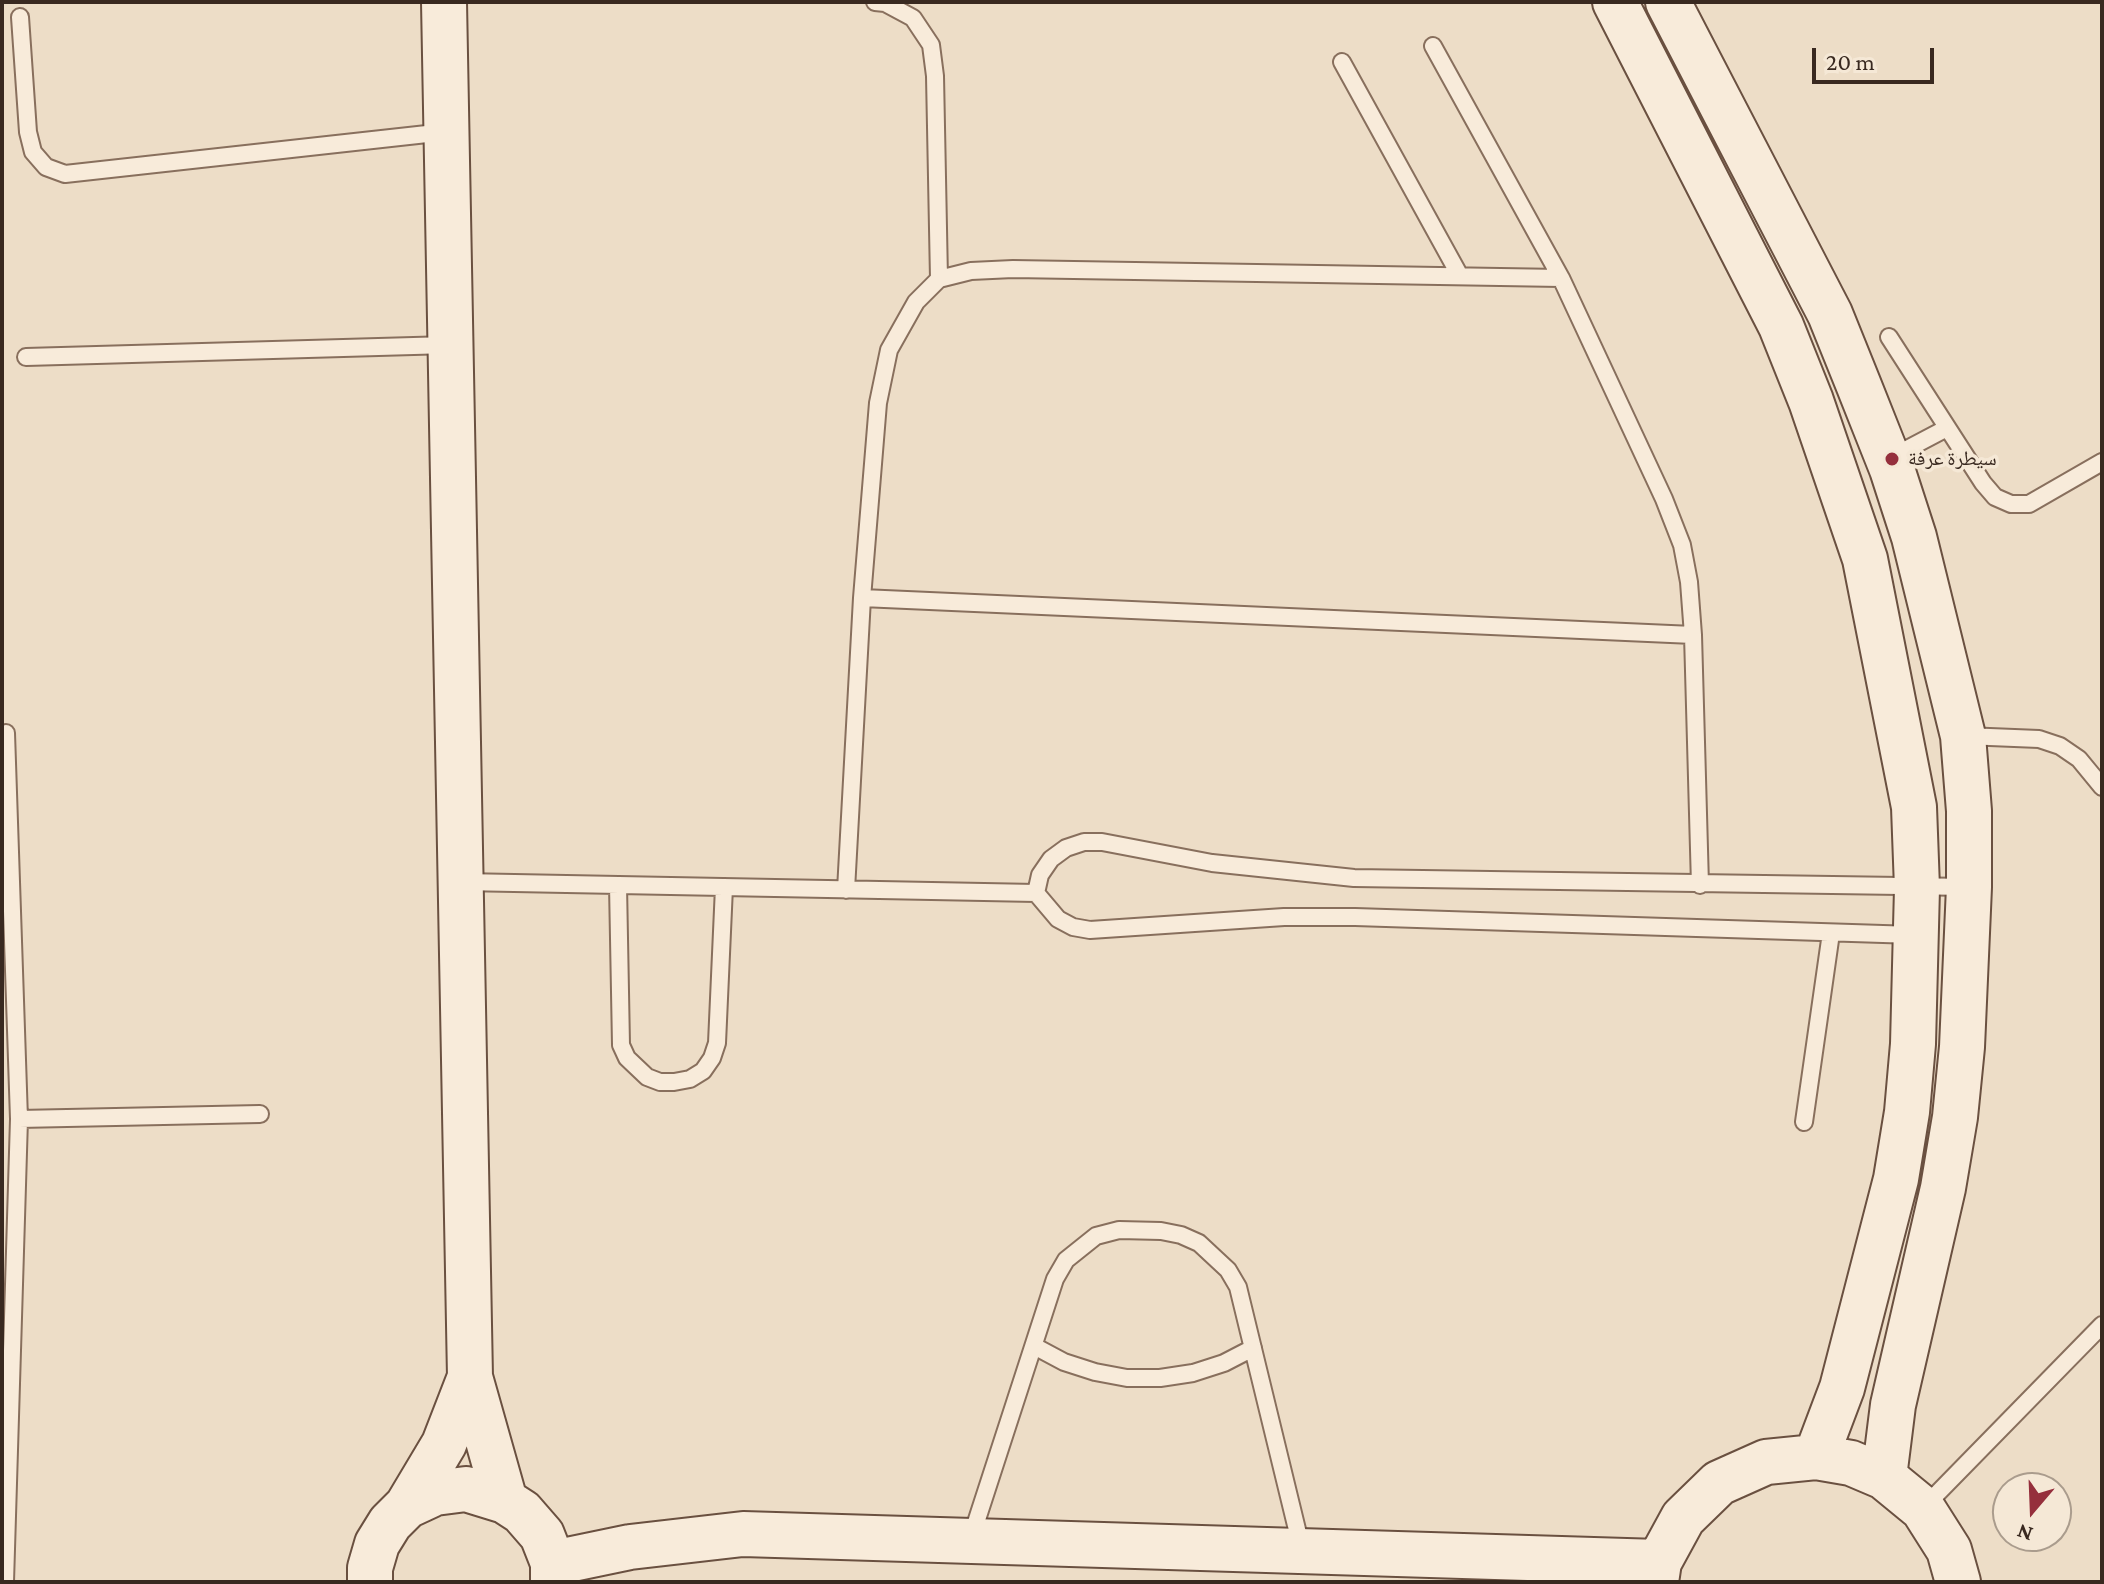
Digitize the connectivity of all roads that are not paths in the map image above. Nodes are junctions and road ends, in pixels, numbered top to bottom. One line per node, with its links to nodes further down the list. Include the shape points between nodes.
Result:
1 (444, 2): 8 (main road)
2 (875, 2): 11 (lane, via 913,18 931,45)
3 (1615, 2): 28 (main road, via 1781,326 1842,486 1865,559 1902,741 1914,807)
4 (1668, 2): 16 (main road, via 1830,314)
5 (20, 17): 8 (lane, via 33,152 46,167 65,174)
6 (1433, 46): 10 (lane)
7 (1342, 62): 9 (lane)
8 (447, 132): 13 (main road)
9 (1460, 276): 10 (lane); 11 (lane, via 1013,269)
10 (1561, 278): 19 (lane, via 1682,545)
11 (939, 279): 18 (lane, via 916,302 889,350 878,403)
12 (1889, 337): 15 (lane)
13 (451, 345): 14 (lane); 23 (main road)
14 (26, 357)
15 (1947, 428): 16 (lane); 17 (lane, via 1983,483 2011,504 2029,504)
16 (1888, 459): 21 (main road, via 1914,537)
17 (2102, 462)
18 (862, 598): 19 (lane); 29 (lane)
19 (1693, 635): 25 (lane)
20 (6, 733): 34 (lane)
21 (1963, 736): 22 (lane, via 2039,739 2060,746); 27 (main road)
22 (2102, 787)
23 (460, 882): 24 (lane); 39 (main road)
24 (618, 885): 26 (lane); 26 (lane, via 621,1045 647,1077 660,1082 690,1079 703,1071 717,1043)
25 (1700, 885): 28 (lane); 30 (lane, via 1354,878 1084,842 1051,859)
26 (724, 887): 29 (lane)
27 (1969, 887): 28 (lane); 41 (main road, via 1955,1117 1893,1405)
28 (1917, 888): 32 (main road)
29 (846, 890): 30 (lane)
30 (1036, 893): 31 (lane, via 1058,919 1090,930 1327,917)
31 (1831, 933): 32 (lane); 35 (lane)
32 (1916, 935): 40 (main road, via 1913,1044 1896,1179 1842,1388)
33 (260, 1114): 34 (lane)
34 (19, 1119): 49 (lane)
35 (1804, 1122)
36 (2102, 1325): 44 (lane)
37 (1034, 1346): 38 (lane, via 1064,1362 1127,1378 1193,1373); 38 (lane, via 1066,1260 1096,1236 1119,1230 1181,1235 1215,1255 1238,1287); 45 (lane)
38 (1253, 1348): 46 (lane)
39 (470, 1377): 42 (main road); 43 (main road, via 444,1444)
40 (1816, 1457): 41 (main road, via 1851,1463); 47 (main road, via 1766,1462 1719,1483 1683,1518)
41 (1884, 1477): 44 (main road)
42 (505, 1501): 43 (main road, via 466,1489 435,1493); 48 (main road, via 542,1535)
43 (407, 1506): 50 (main road, via 377,1544)
44 (1923, 1509): 51 (main road, via 1949,1550)
45 (970, 1541): 46 (main road); 48 (main road, via 743,1534 630,1547)
46 (1302, 1551): 47 (main road)
47 (1657, 1572)
48 (553, 1573)
49 (5, 1582)
50 (370, 1582)
51 (1958, 1582)

